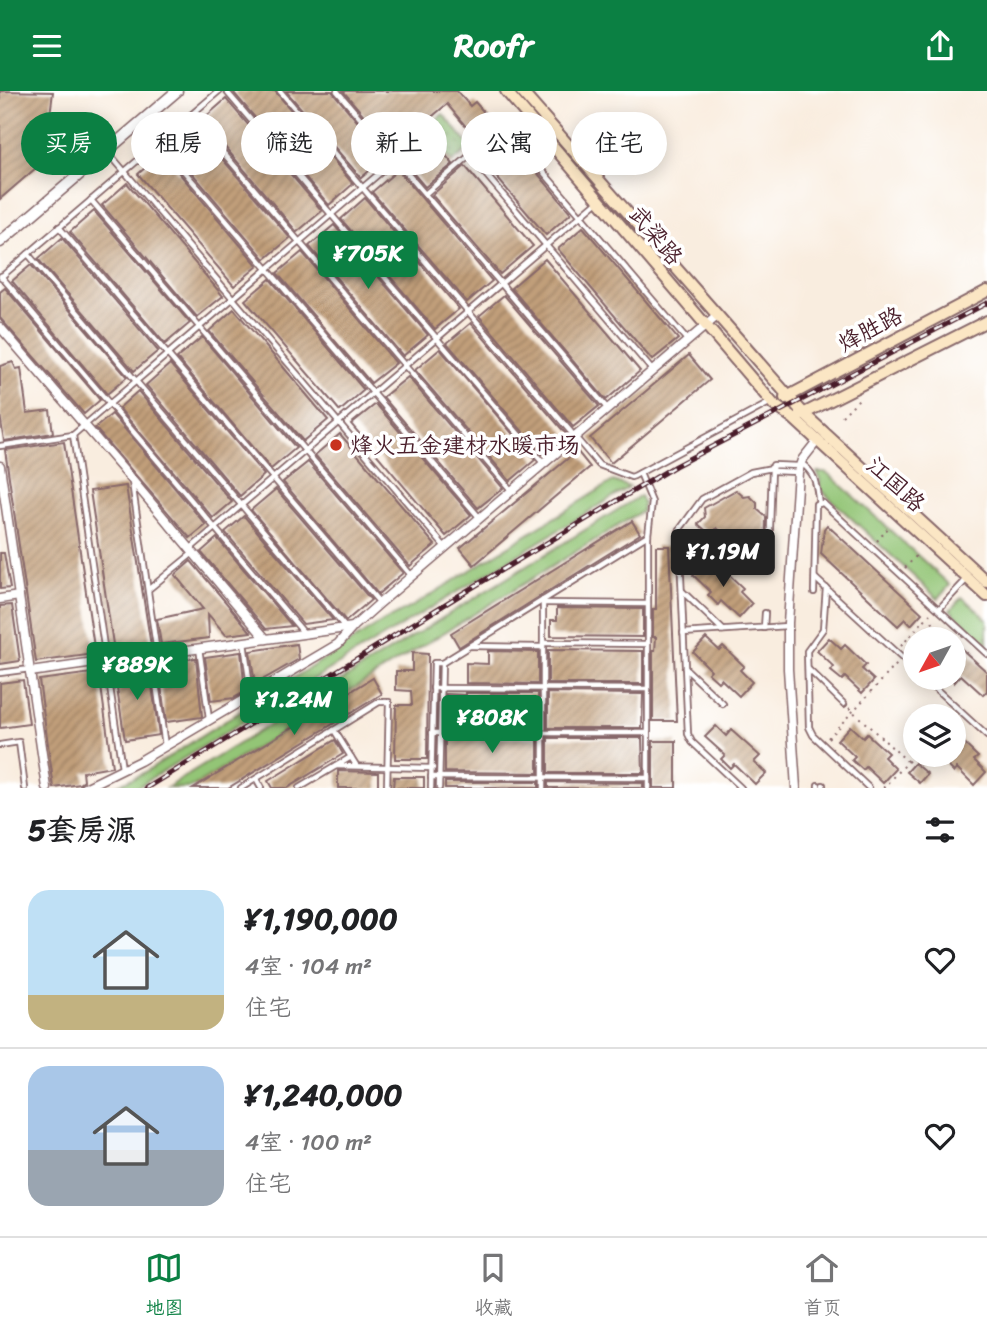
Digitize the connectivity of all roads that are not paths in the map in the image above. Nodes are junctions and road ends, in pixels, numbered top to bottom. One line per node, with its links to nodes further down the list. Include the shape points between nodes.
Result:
1 (177, 91): 10 (street)
2 (219, 91): 8 (lane)
3 (226, 91): 26 (lane)
4 (280, 91): 22 (lane)
5 (337, 91): 9 (lane)
6 (506, 91): 25 (main road, 武梁路)
7 (521, 91): 39 (main road, 武梁路)
8 (194, 112)
9 (355, 112)
10 (117, 142)
11 (227, 157): 30 (lane)
12 (117, 162): 15 (lane)
13 (461, 164): 23 (lane)
14 (131, 166): 15 (lane)
15 (125, 171): 24 (lane); 37 (lane)
16 (79, 175): 29 (street)
17 (187, 175): 33 (lane)
18 (377, 175): 22 (lane)
19 (409, 175): 23 (lane)
20 (486, 175): 31 (lane)
21 (546, 175): 27 (lane)
22 (362, 188): 26 (lane); 38 (lane)
23 (425, 194): 35 (lane)
24 (91, 200): 28 (lane); 43 (lane)
25 (599, 200): 27 (lane); 41 (main road, 武梁路)
26 (331, 214): 30 (lane); 44 (lane)
27 (581, 216): 31 (lane); 45 (lane)
28 (59, 227): 32 (lane); 46 (lane)
29 (0, 242)
30 (299, 242): 33 (lane); 47 (lane)
31 (546, 246): 35 (lane); 48 (lane)
32 (28, 254): 34 (lane); 49 (lane)
33 (267, 269): 37 (lane); 50 (lane)
34 (1, 277): 52 (lane)
35 (501, 284): 38 (lane); 54 (lane)
36 (987, 291): 51 (main road, 烽胜路)
37 (233, 298): 43 (lane); 56 (lane)
38 (468, 312): 44 (lane); 59 (lane)
39 (717, 316): 41 (street); 51 (main road, 武梁路)
40 (987, 321): 55 (main road, 烽胜路)
41 (706, 325): 45 (street); 53 (main road, 武梁路)
42 (0, 327): 57 (street)
43 (199, 327): 46 (lane); 62 (lane)
44 (437, 339): 47 (lane); 63 (lane)
45 (687, 341): 48 (street)
46 (167, 354): 49 (lane); 68 (lane)
47 (405, 366): 50 (lane); 70 (lane)
48 (653, 370): 54 (street)
49 (136, 381): 52 (lane); 72 (lane)
50 (373, 393): 56 (lane); 73 (lane)
51 (789, 396): 53 (main road, 烽胜路); 55 (main road, 江国路)
52 (110, 403): 57 (lane); 74 (lane)
53 (773, 404): 55 (main road, 江国路); 67 (lane)
54 (608, 409): 59 (street)
55 (799, 416): 60 (main road, 江国路); 82 (main road, 江国路)
56 (339, 422): 62 (lane); 76 (lane)
57 (84, 425): 58 (lane); 69 (street)
58 (73, 435): 61 (lane); 110 (lane)
59 (575, 437): 63 (street); 67 (lane, via 599,465 631,477)
60 (817, 441): 65 (street); 81 (main road, 江国路)
61 (0, 446)
62 (305, 451): 68 (lane); 79 (lane)
63 (543, 464): 70 (street)
64 (0, 466): 87 (street)
65 (800, 467): 66 (lane); 71 (lane, via 808,467 814,476); 95 (street)
66 (772, 470): 78 (lane); 85 (lane, via 751,472 698,503 680,532)
67 (640, 473): 75 (lane, via 652,502)
68 (273, 478): 72 (lane); 91 (lane)
69 (132, 480): 77 (street); 84 (lane)
70 (511, 491): 73 (street)
71 (819, 504): 80 (lane); 93 (lane)
72 (242, 505): 74 (lane); 96 (lane)
73 (480, 518): 76 (street)
74 (215, 528): 77 (lane); 99 (lane)
75 (648, 535): 90 (lane); 92 (lane)
76 (445, 547): 79 (street)
77 (191, 551): 84 (lane); 101 (street)
78 (769, 558)
79 (412, 576): 91 (street)
80 (815, 577): 83 (lane); 86 (lane)
81 (968, 578): 88 (main road, 江国路); 93 (lane)
82 (987, 582)
83 (826, 588): 109 (lane); 113 (lane, via 822,629 808,648)
84 (148, 590): 108 (lane)
85 (682, 590): 98 (lane); 100 (lane)
86 (814, 592)
87 (19, 596): 89 (street); 114 (street)
88 (987, 596)
89 (0, 599)
90 (543, 602): 92 (lane); 104 (lane); 105 (lane)
91 (380, 603): 96 (street)
92 (648, 604): 103 (lane)
93 (939, 610): 107 (lane)
94 (765, 613): 97 (lane)
95 (788, 626): 97 (lane); 157 (street)
96 (349, 627): 99 (street); 121 (street, via 338,644)
97 (764, 628): 98 (lane)
98 (723, 630): 100 (lane)
99 (305, 633): 101 (street)
100 (683, 633): 112 (lane)
101 (266, 639): 102 (street)
102 (244, 642): 106 (street); 121 (lane)
103 (648, 644): 104 (lane); 119 (lane)
104 (543, 645): 105 (lane); 118 (lane)
105 (470, 646): 111 (lane)
106 (198, 648): 108 (street); 124 (lane)
107 (987, 654)
108 (155, 655): 110 (street); 132 (lane)
109 (903, 659)
110 (106, 661): 114 (street); 139 (lane)
111 (442, 663): 116 (lane, via 433,663); 117 (lane)
112 (684, 667): 122 (lane); 156 (lane, via 688,734)
113 (808, 670): 123 (lane); 158 (lane, via 813,735)
114 (30, 671): 115 (lane); 146 (street)
115 (0, 673)
116 (433, 688): 117 (lane); 126 (lane)
117 (441, 688): 118 (lane); 127 (lane)
118 (543, 689): 119 (lane); 128 (lane)
119 (648, 689): 129 (lane)
120 (937, 690): 130 (lane)
121 (251, 695): 124 (street)
122 (723, 704)
123 (845, 704)
124 (209, 720): 132 (street)
125 (334, 730): 133 (lane); 136 (lane, via 379,702 389,702); 144 (lane)
126 (432, 733): 127 (lane); 137 (lane)
127 (440, 733): 128 (lane); 138 (lane)
128 (543, 733): 129 (lane); 142 (lane)
129 (648, 733): 143 (lane)
130 (987, 736)
131 (0, 745): 145 (lane, via 19,742)
132 (165, 747): 139 (street)
133 (351, 757): 134 (lane); 135 (lane)
134 (335, 766): 135 (lane); 150 (lane)
135 (356, 766): 136 (lane)
136 (388, 767): 137 (lane); 151 (lane)
137 (431, 768): 138 (lane); 140 (lane)
138 (439, 768): 141 (lane)
139 (122, 770): 147 (street)
140 (431, 778): 141 (lane); 152 (lane)
141 (439, 778): 142 (lane); 153 (lane)
142 (543, 778): 143 (lane); 154 (lane)
143 (648, 778): 155 (lane)
144 (256, 779): 148 (lane); 149 (lane)
145 (25, 788)
146 (47, 788)
147 (85, 788)
148 (242, 788)
149 (261, 788)
150 (299, 788)
151 (387, 788)
152 (431, 788)
153 (439, 788)
154 (543, 788)
155 (648, 788)
156 (741, 788)
157 (796, 788)
158 (869, 788)

